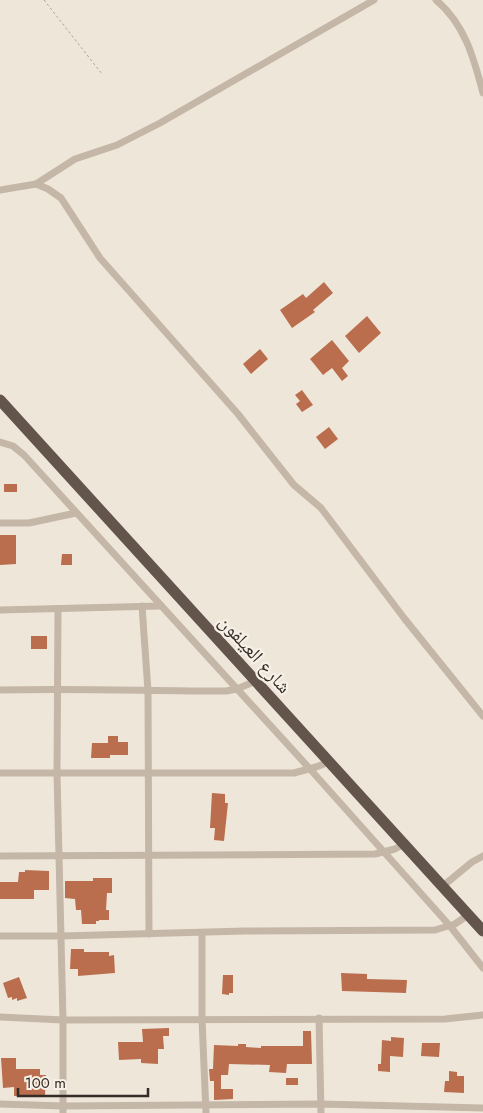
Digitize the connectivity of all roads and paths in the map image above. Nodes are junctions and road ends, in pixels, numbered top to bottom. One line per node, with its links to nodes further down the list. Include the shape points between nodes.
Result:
1 (44, 0): 4 (path)
2 (374, 0): 6 (street, via 160,123 117,145 75,159)
3 (436, 0): 5 (street, via 456,22 469,46)
4 (102, 74)
5 (483, 94)
6 (36, 184): 7 (street); 21 (street, via 61,198 100,258 238,414 294,485 321,508)
7 (0, 190)
8 (0, 400): 16 (highway, شارع العيلفون)
9 (0, 442): 10 (street, via 19,450)
10 (76, 514): 11 (street, via 29,523); 13 (street)
11 (0, 523)
12 (142, 606): 13 (street); 14 (street); 20 (street)
13 (160, 606): 18 (street)
14 (58, 609): 15 (street); 17 (street)
15 (0, 610)
16 (256, 681): 18 (street); 22 (highway, شارع العيلفون)
17 (57, 688): 19 (street); 20 (street); 26 (street)
18 (237, 689): 20 (street); 23 (street)
19 (0, 690)
20 (148, 691): 24 (street)
21 (483, 716)
22 (329, 762): 23 (street); 27 (highway, شارع العيلفون)
23 (310, 769): 24 (street, via 294,773); 28 (street)
24 (149, 772): 26 (street); 29 (street)
25 (0, 773): 26 (street)
26 (57, 774): 30 (street)
27 (404, 844): 28 (street); 33 (highway, شارع العيلفون)
28 (384, 852): 29 (street); 35 (street)
29 (149, 854): 30 (street); 38 (street)
30 (59, 855): 31 (street); 40 (street)
31 (0, 856)
32 (483, 856): 33 (street)
33 (443, 886): 34 (highway, شارع العيلفون)
34 (468, 915): 35 (street); 36 (highway, شارع العيلفون)
35 (450, 926): 37 (street, via 435,930); 41 (street)
36 (483, 931)
37 (202, 933): 38 (street); 45 (street)
38 (149, 934): 40 (street)
39 (0, 936): 40 (street)
40 (61, 936): 46 (street)
41 (483, 968)
42 (483, 1015): 44 (street, via 445,1019)
43 (0, 1017): 46 (street)
44 (319, 1018): 45 (street); 48 (street)
45 (202, 1019): 46 (street); 50 (street)
46 (63, 1020): 51 (street)
47 (0, 1104): 51 (street)
48 (321, 1104): 49 (street); 50 (street); 52 (street)
49 (483, 1108)
50 (206, 1109): 51 (street)
51 (63, 1110)
52 (322, 1113)

